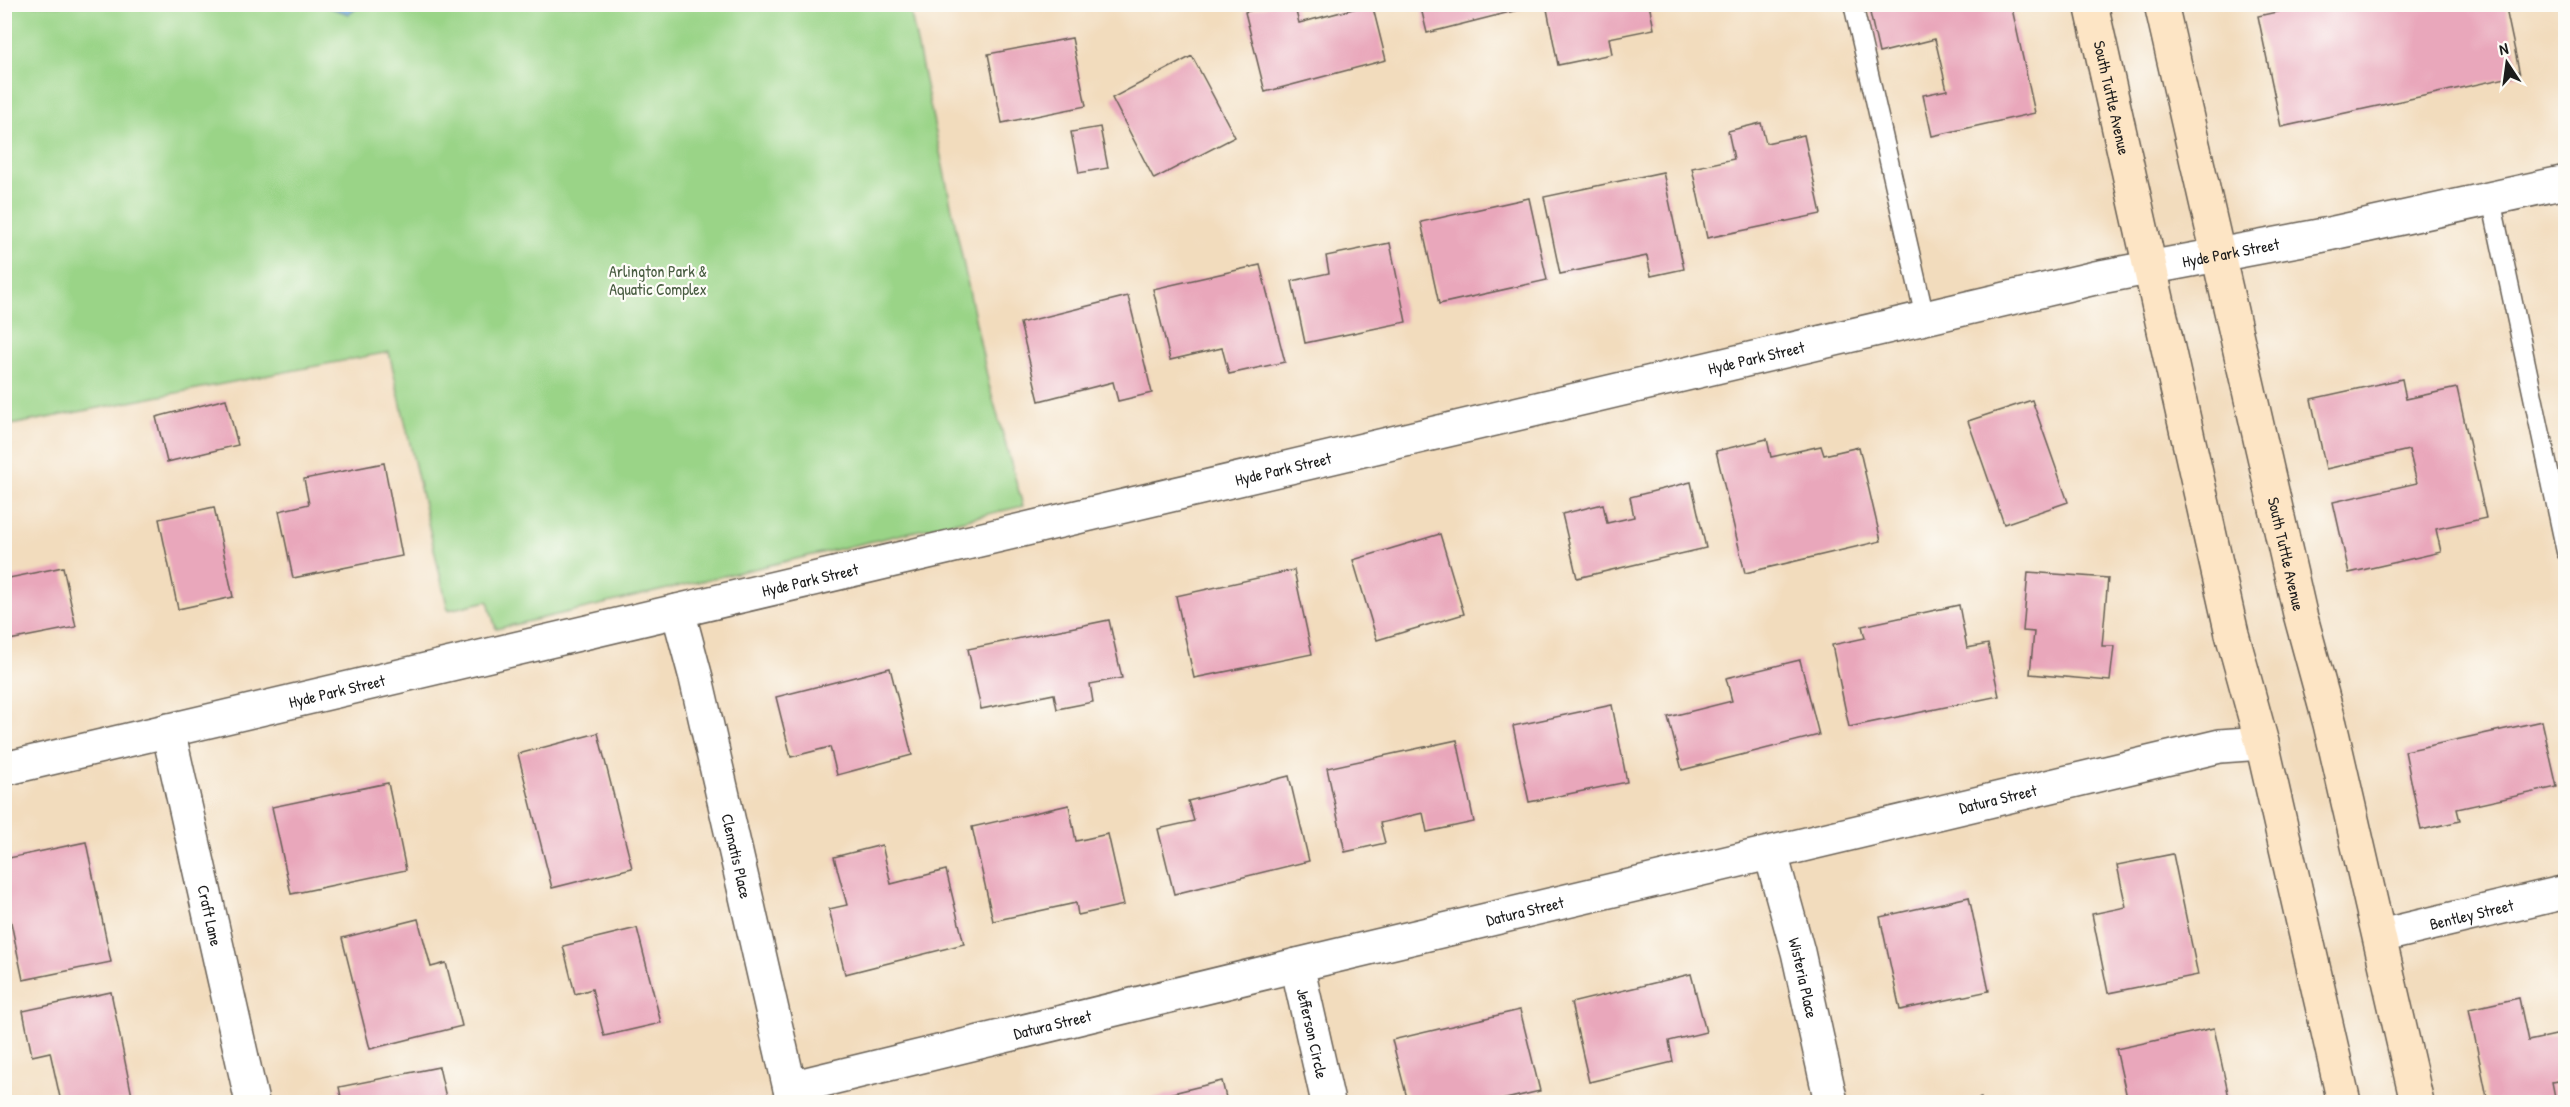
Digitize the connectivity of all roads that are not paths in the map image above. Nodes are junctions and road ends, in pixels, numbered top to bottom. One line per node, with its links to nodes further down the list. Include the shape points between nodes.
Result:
1 (1853, 4): 8 (lane)
2 (2091, 4): 7 (main road, South Tuttle Avenue)
3 (2161, 4): 6 (main road, South Tuttle Avenue)
4 (2565, 182): 5 (street, Hyde Park Street)
5 (2492, 199): 6 (street, Hyde Park Street); 9 (lane)
6 (2219, 255): 7 (street, Hyde Park Street); 16 (main road, South Tuttle Avenue, via 2300,614)
7 (2152, 267): 8 (street, Hyde Park Street); 12 (main road, South Tuttle Avenue, via 2232,634)
8 (1925, 318): 10 (street, Hyde Park Street)
9 (2565, 552)
10 (678, 611): 11 (street, Hyde Park Street); 18 (street, Clematis Place)
11 (168, 730): 13 (street, Hyde Park Street); 19 (street, Craft Lane)
12 (2262, 743): 14 (street, Datura Street, via 2220,746); 22 (main road, South Tuttle Avenue)
13 (4, 769)
14 (1771, 854): 17 (street, Datura Street); 21 (street, Wisteria Place, via 1798,952)
15 (2565, 892): 16 (street, Bentley Street)
16 (2380, 936): 23 (main road, South Tuttle Avenue)
17 (1297, 964): 18 (street, Datura Street); 20 (street, Jefferson Circle)
18 (791, 1095)
19 (252, 1102)
20 (1328, 1102)
21 (1831, 1102)
22 (2344, 1102)
23 (2417, 1102)

